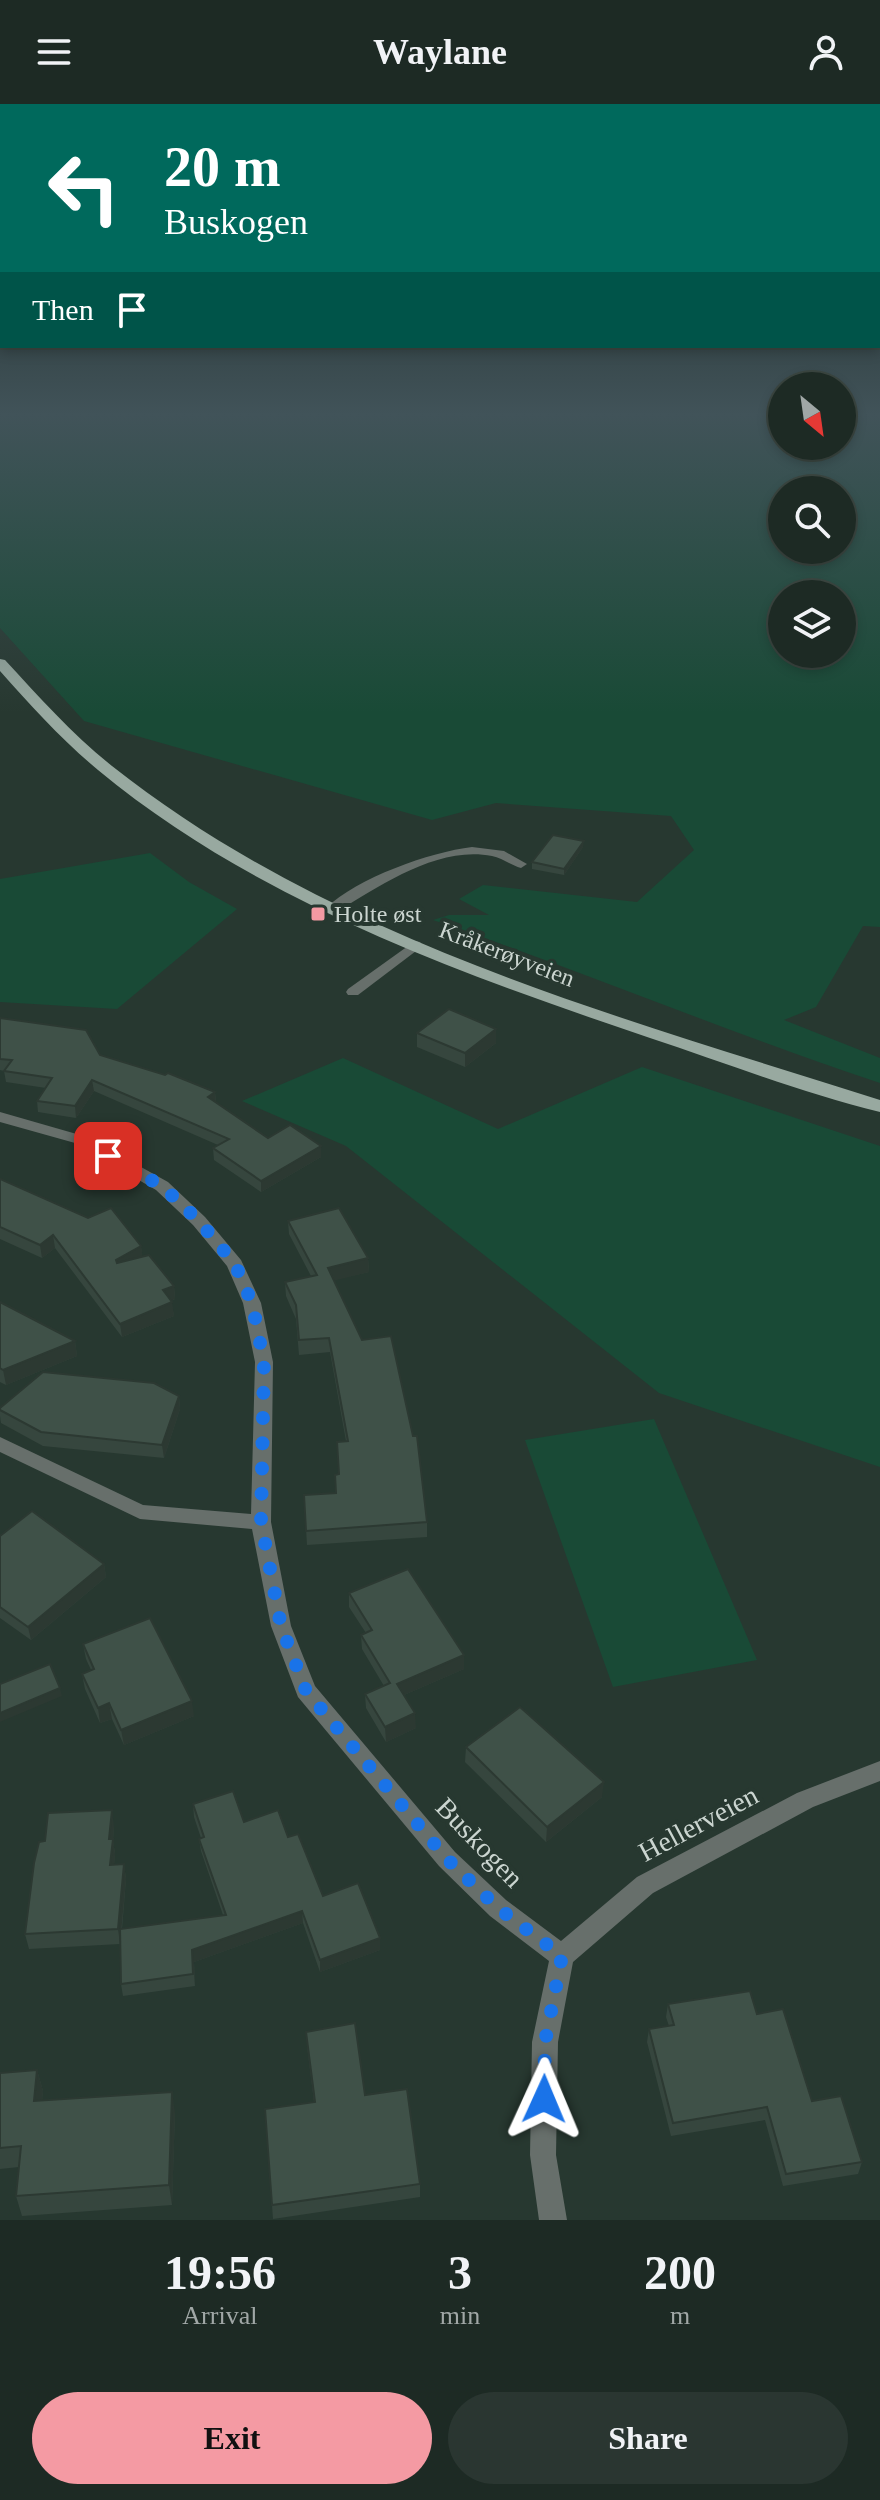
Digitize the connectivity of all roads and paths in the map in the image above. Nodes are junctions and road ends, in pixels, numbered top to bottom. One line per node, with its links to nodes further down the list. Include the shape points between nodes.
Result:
1 (0, 663): 3 (main road, Kråkerøyveien, via 45,714 120,780 212,842)
2 (521, 864): 3 (street, via 492,852 440,856)
3 (333, 908): 4 (main road, Kråkerøyveien)
4 (415, 945): 5 (street); 6 (main road, Kråkerøyveien, via 587,1010)
5 (353, 992)
6 (880, 1106)
7 (0, 1117): 9 (street, Buskogen, via 81,1140 162,1186 235,1264 252,1303 264,1362)
8 (0, 1444): 9 (street, via 140,1512)
9 (261, 1522): 11 (street, Buskogen, via 281,1626 306,1691 447,1859 498,1908)
10 (880, 1771): 11 (street, Hellerveien, via 805,1800 645,1885)
11 (562, 1956): 12 (street, via 545,2042 543,2155)
12 (553, 2220)

